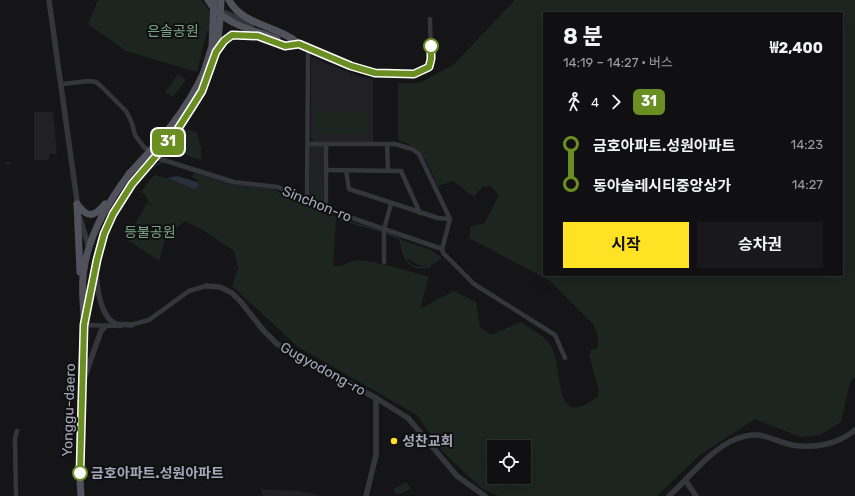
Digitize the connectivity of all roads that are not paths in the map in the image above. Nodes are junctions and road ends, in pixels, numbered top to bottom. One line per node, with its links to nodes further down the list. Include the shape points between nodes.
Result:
1 (49, 0): 14 (street)
2 (208, 0): 9 (main road, bridge, via 213,9 230,22)
3 (214, 0): 6 (main road)
4 (221, 0): 6 (main road)
5 (229, 0): 9 (main road, via 242,16 290,36)
6 (218, 10): 8 (main road); 9 (street); 11 (main road)
7 (430, 19): 13 (street, via 429,67)
8 (214, 33): 11 (main road, via 218,33); 12 (main road)
9 (299, 44): 10 (street); 11 (main road, via 285,46 258,36 232,35 224,41)
10 (308, 48): 13 (street, via 375,73); 15 (street)
11 (216, 55): 12 (main road)
12 (206, 74): 21 (main road, Yonggu-daero, bridge, via 167,133); 32 (main road, Yonggu-daero, bridge, via 196,102 174,135 132,184 113,214 104,234)
13 (414, 74)
14 (62, 84): 22 (street, Sinchon-ro, via 96,82 126,111 142,146 157,158 234,182 278,188); 23 (street)
15 (308, 144): 16 (street); 22 (street)
16 (326, 144): 17 (street); 18 (street)
17 (387, 144): 20 (street); 27 (street, via 405,146 419,154)
18 (326, 170): 19 (street); 25 (street)
19 (346, 170): 20 (street); 24 (street, via 349,189)
20 (388, 171): 26 (street, via 401,171)
21 (113, 195): 23 (main road, via 97,213 90,215 83,212); 29 (main road, Yonggu-daero, via 101,217)
22 (307, 201): 25 (street, Sinchon-ro)
23 (77, 204): 29 (street); 34 (main road)
24 (391, 204): 26 (street); 28 (street)
25 (326, 210): 28 (street, Sinchon-ro)
26 (420, 213): 27 (street)
27 (450, 219): 30 (street)
28 (384, 229): 30 (street, Sinchon-ro); 31 (street)
29 (90, 248): 34 (main road, Yonggu-daero, via 84,268); 35 (main road, via 92,260); 36 (main road)
30 (442, 250): 39 (street, Sinchon-ro, via 474,284 554,335)
31 (384, 262)
32 (96, 266): 35 (main road, Yonggu-daero); 37 (street, via 97,290 107,317 116,324)
33 (206, 286): 37 (street, Gugyodong-ro, via 189,291 149,320); 41 (street, Gugyodong-ro, via 232,293 277,344)
34 (81, 295): 36 (main road, Yonggu-daero)
35 (89, 301): 36 (main road, Yonggu-daero)
36 (84, 325): 38 (street, Gugyodong-ro); 40 (main road, Yonggu-daero)
37 (132, 325): 38 (street, Gugyodong-ro)
38 (106, 326): 40 (street, via 101,331)
39 (565, 358)
40 (83, 384): 46 (main road, Yonggu-daero)
41 (376, 398): 47 (street, via 376,455); 48 (street, Gugyodong-ro, via 408,418 457,476)
42 (855, 430): 44 (street, via 834,443 806,447 791,445 763,435 735,439 717,450)
43 (17, 431): 45 (street)
44 (686, 481): 49 (street); 50 (street)
45 (16, 496)
46 (81, 496)
47 (366, 496)
48 (485, 496)
49 (669, 496)
50 (696, 496)

